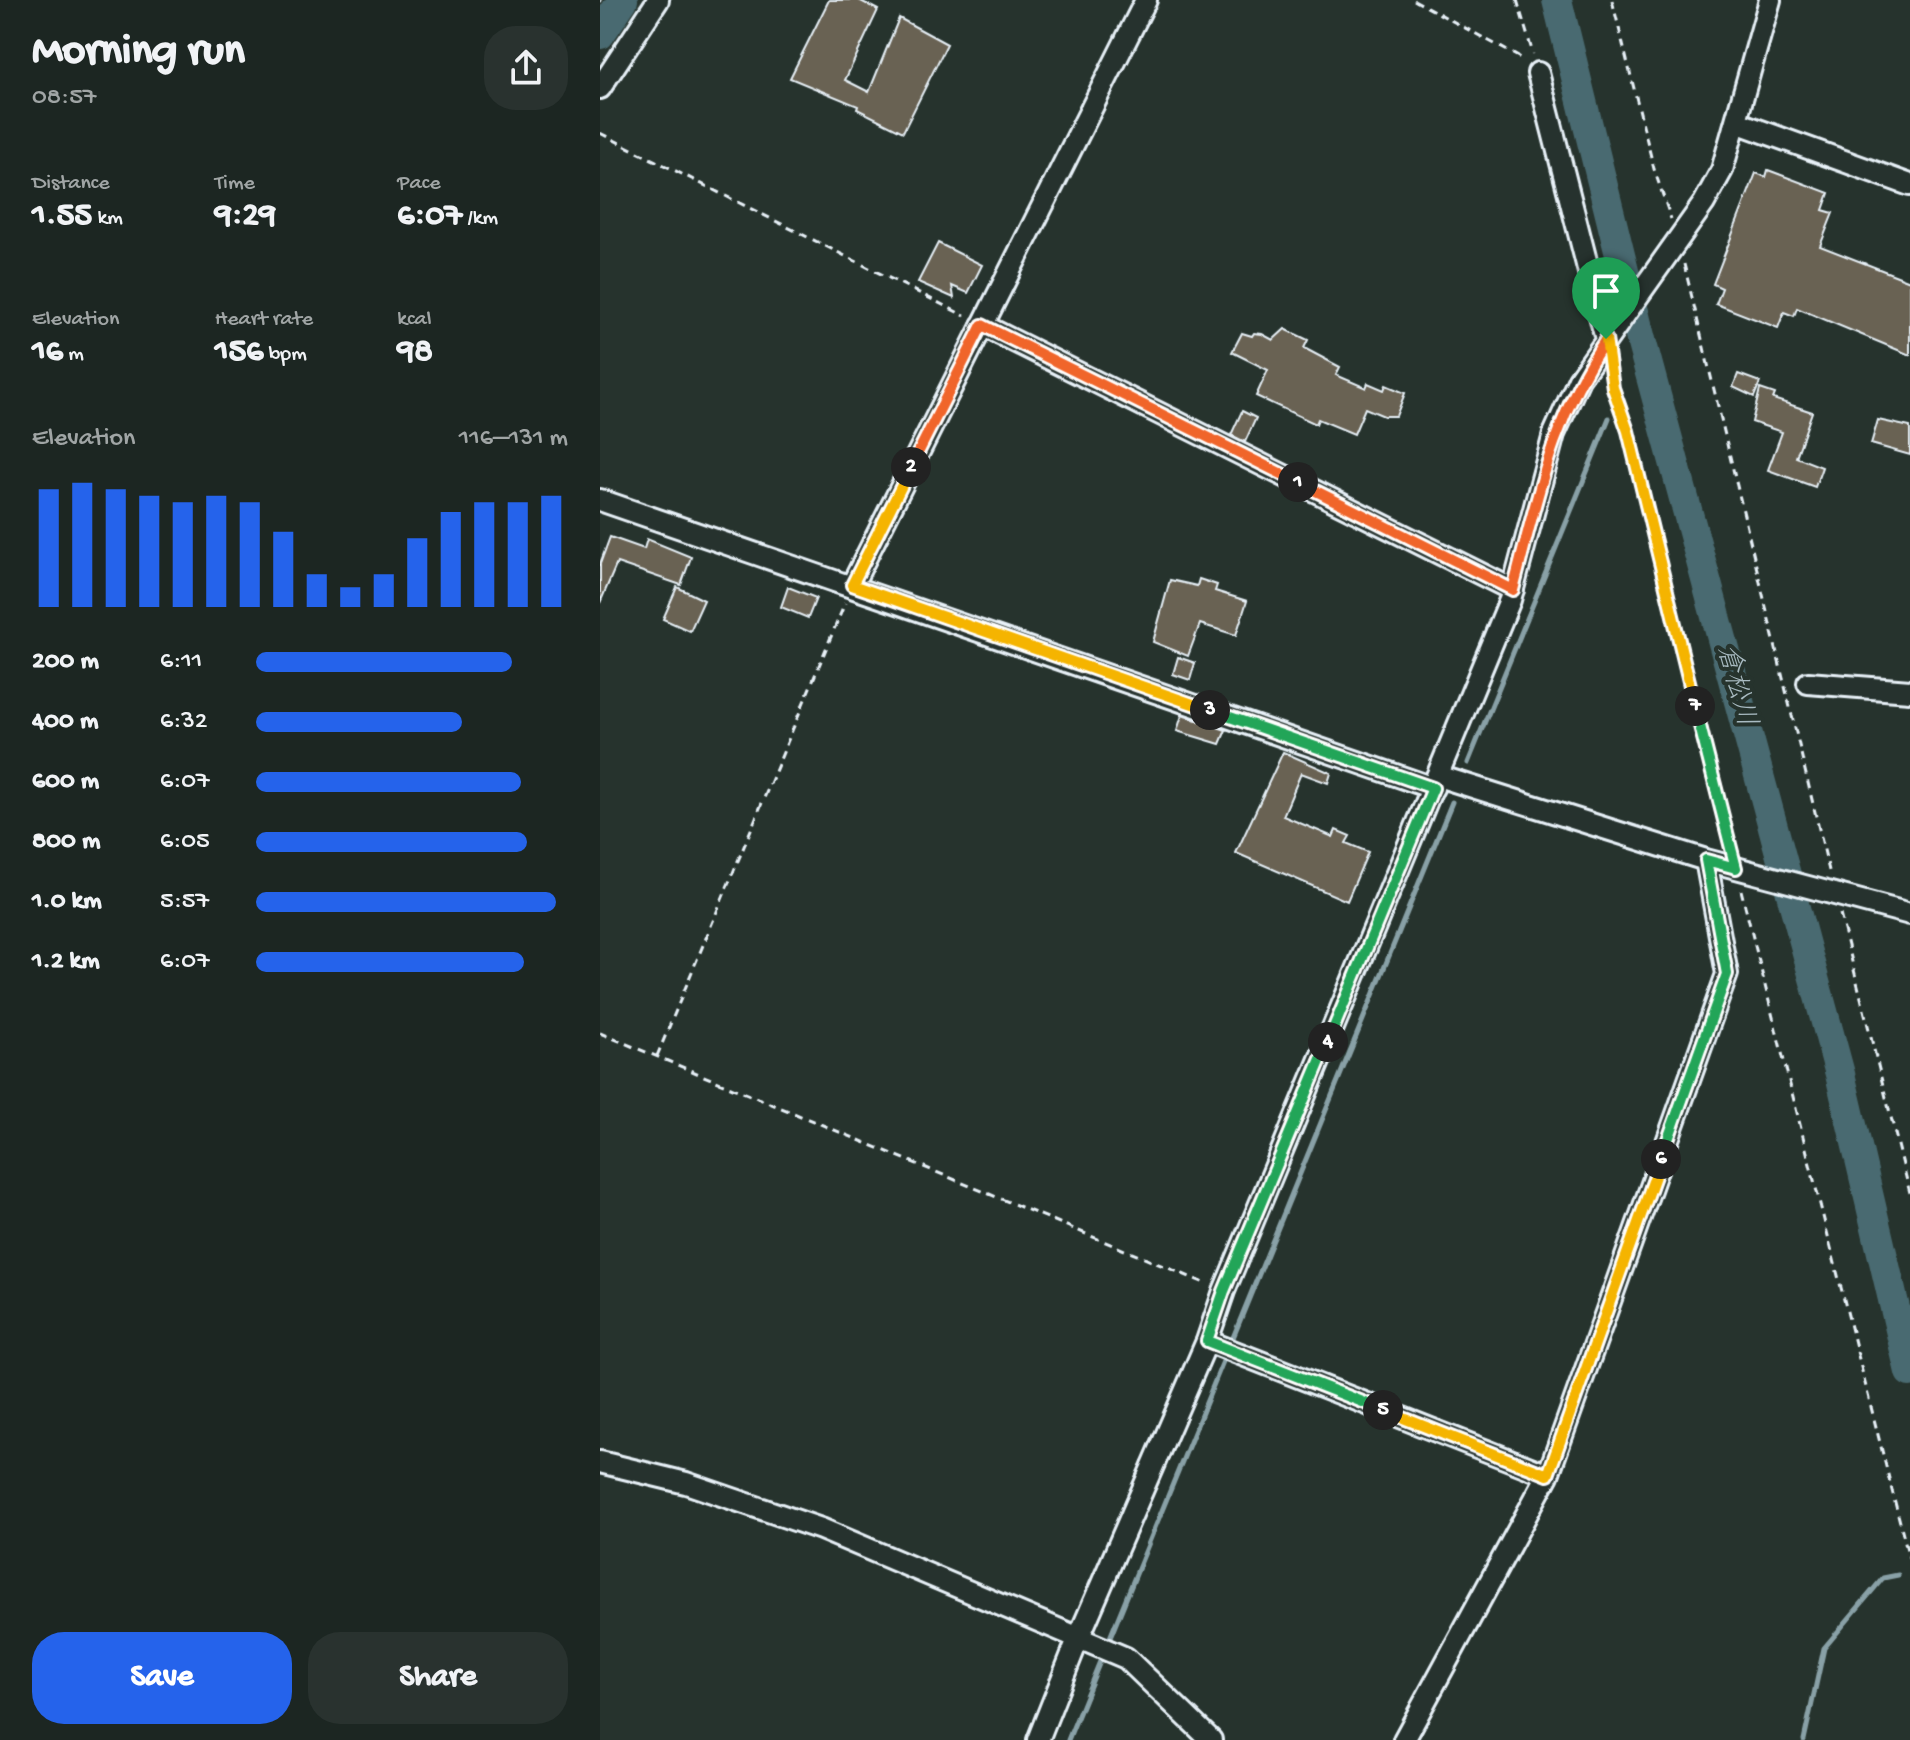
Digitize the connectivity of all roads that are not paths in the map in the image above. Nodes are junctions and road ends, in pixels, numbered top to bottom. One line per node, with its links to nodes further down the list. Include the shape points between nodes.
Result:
1 (658, 0): 5 (street)
2 (1146, 0): 8 (street)
3 (1770, 0): 6 (street)
4 (1538, 73): 9 (street)
5 (600, 88)
6 (1736, 122): 7 (street); 9 (street, via 1722,170)
7 (1910, 185)
8 (982, 325): 11 (street); 12 (street)
9 (1606, 339): 12 (street, via 1579,379 1554,434)
10 (600, 500): 11 (street)
11 (852, 585): 15 (street)
12 (1513, 590): 15 (street)
13 (1808, 683): 14 (street)
14 (1910, 691)
15 (1436, 782): 16 (street); 18 (street, via 1224,1291)
16 (1706, 860): 17 (street); 20 (street, via 1727,974)
17 (1910, 914)
18 (1212, 1343): 20 (street); 21 (street)
19 (600, 1462): 21 (street, via 686,1483 821,1529)
20 (1548, 1475): 24 (street)
21 (1086, 1642): 22 (street); 23 (street, via 1126,1658)
22 (1038, 1740)
23 (1211, 1740)
24 (1404, 1740)

